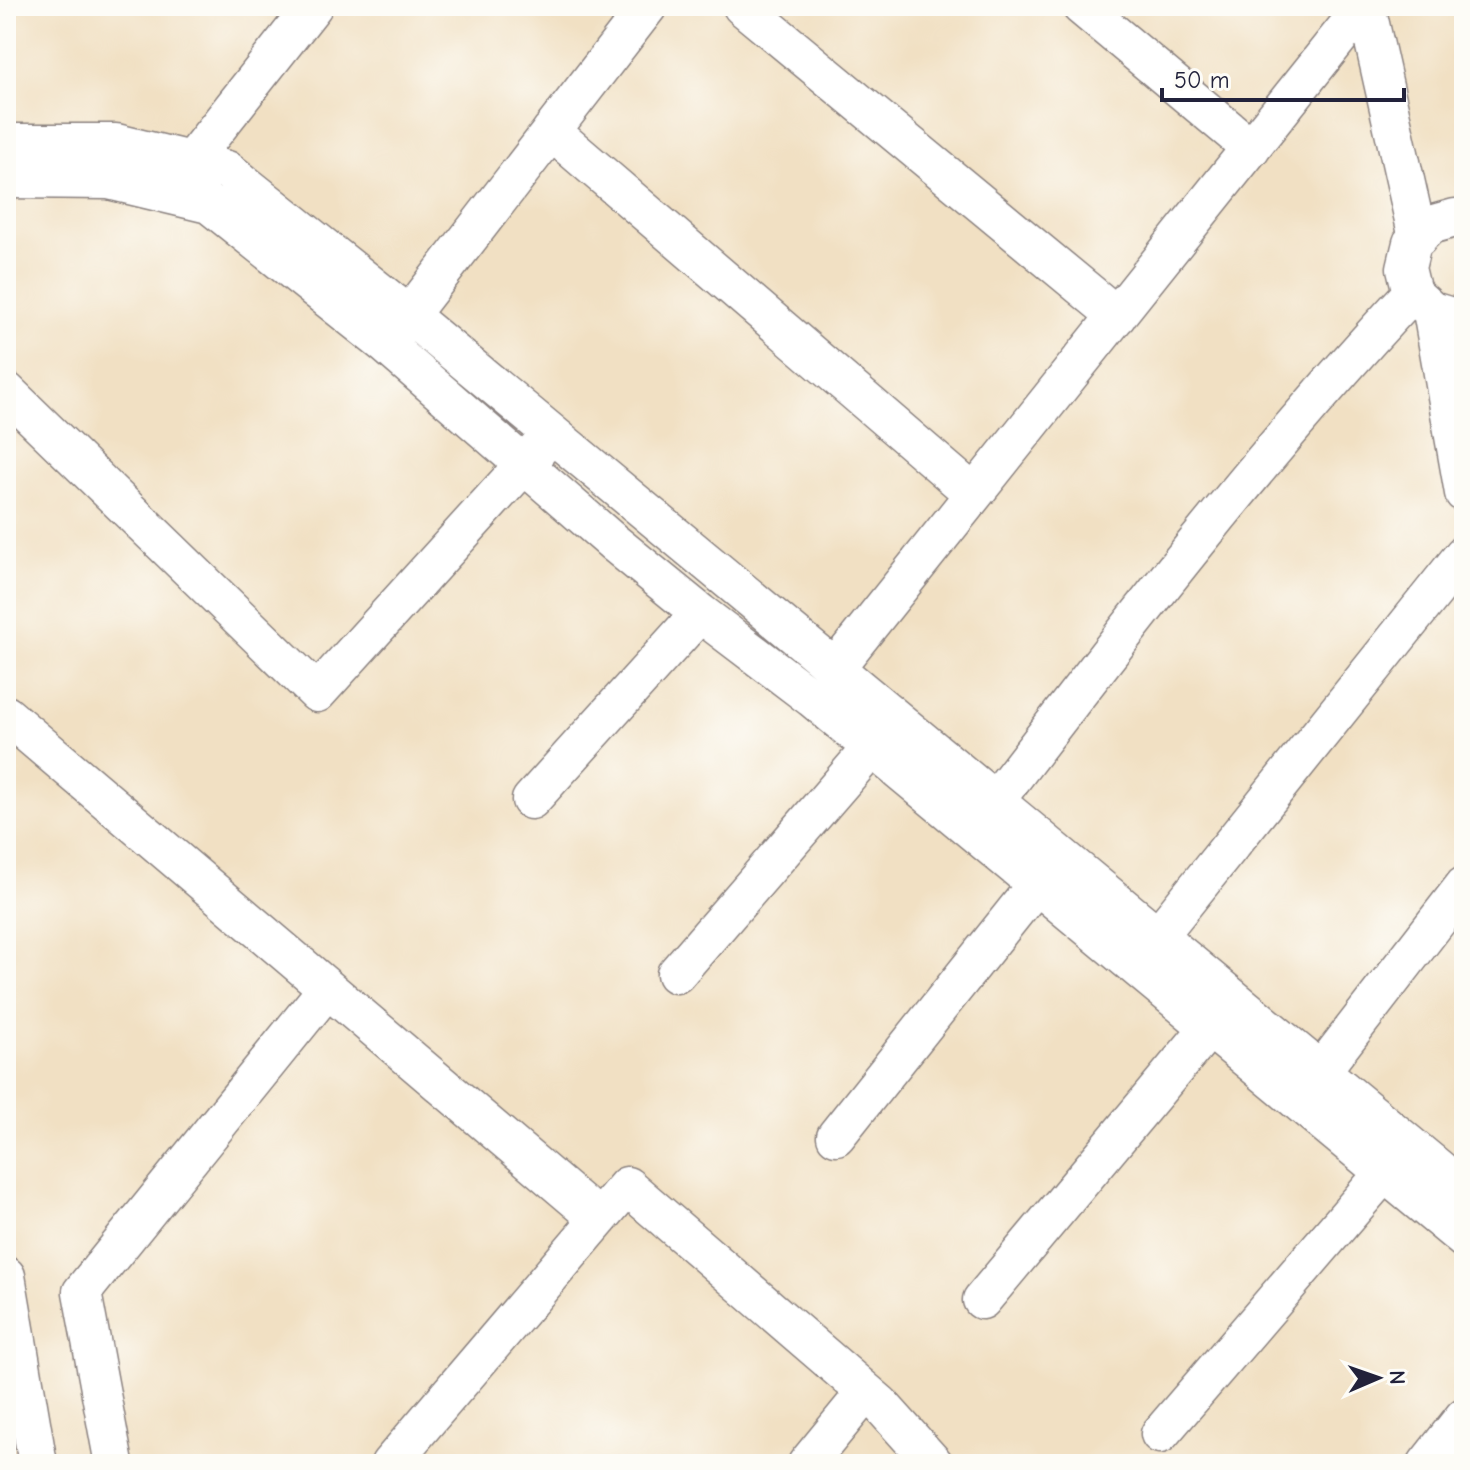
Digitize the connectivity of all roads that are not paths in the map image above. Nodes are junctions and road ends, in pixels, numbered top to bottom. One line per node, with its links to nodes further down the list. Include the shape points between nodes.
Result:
1 (313, 6): 9 (street)
2 (648, 6): 6 (street)
3 (742, 6): 16 (street)
4 (1081, 6): 8 (street)
5 (1365, 6): 8 (street); 13 (street)
6 (551, 131): 15 (street); 22 (street)
7 (6, 143): 9 (street, via 116,143)
8 (1251, 148): 16 (street)
9 (191, 161): 11 (street); 15 (street, via 227,170)
10 (6, 179): 11 (street, via 109,180)
11 (182, 198): 17 (street, via 209,204)
12 (1464, 221): 13 (street, via 1455,218 1430,225)
13 (1418, 238): 14 (street, via 1406,268)
14 (1436, 306): 21 (street); 30 (street, via 1361,347 1148,601)
15 (410, 316): 17 (street); 19 (street)
16 (1117, 316): 22 (street)
17 (386, 345): 20 (street)
18 (6, 391): 20 (street, via 317,693)
19 (552, 434): 20 (street); 25 (street)
20 (523, 465): 24 (street)
21 (1464, 493)
22 (974, 494): 25 (street)
23 (1464, 554): 33 (street)
24 (700, 613): 28 (street); 29 (street)
25 (835, 668): 27 (street)
26 (6, 715): 35 (street)
27 (897, 719): 28 (street); 30 (street)
28 (872, 748): 31 (street); 34 (street)
29 (531, 800)
30 (995, 801): 33 (street)
31 (1037, 884): 37 (street); 39 (street)
32 (1464, 886): 38 (street)
33 (1158, 936): 36 (street)
34 (676, 974)
35 (327, 989): 42 (street); 50 (street, via 82,1292)
36 (1233, 999): 37 (street); 38 (street)
37 (1209, 1027): 40 (street); 45 (street)
38 (1321, 1071): 41 (street)
39 (836, 1136)
40 (1384, 1173): 43 (street); 48 (street)
41 (1464, 1190)
42 (599, 1219): 46 (street, via 627,1186); 51 (street)
43 (1464, 1239)
44 (6, 1276): 49 (street)
45 (982, 1300)
46 (866, 1392): 52 (street); 53 (street)
47 (1464, 1417): 54 (street)
48 (1160, 1434)
49 (38, 1464)
50 (114, 1464)
51 (390, 1464)
52 (807, 1464)
53 (934, 1464)
54 (1427, 1464)

